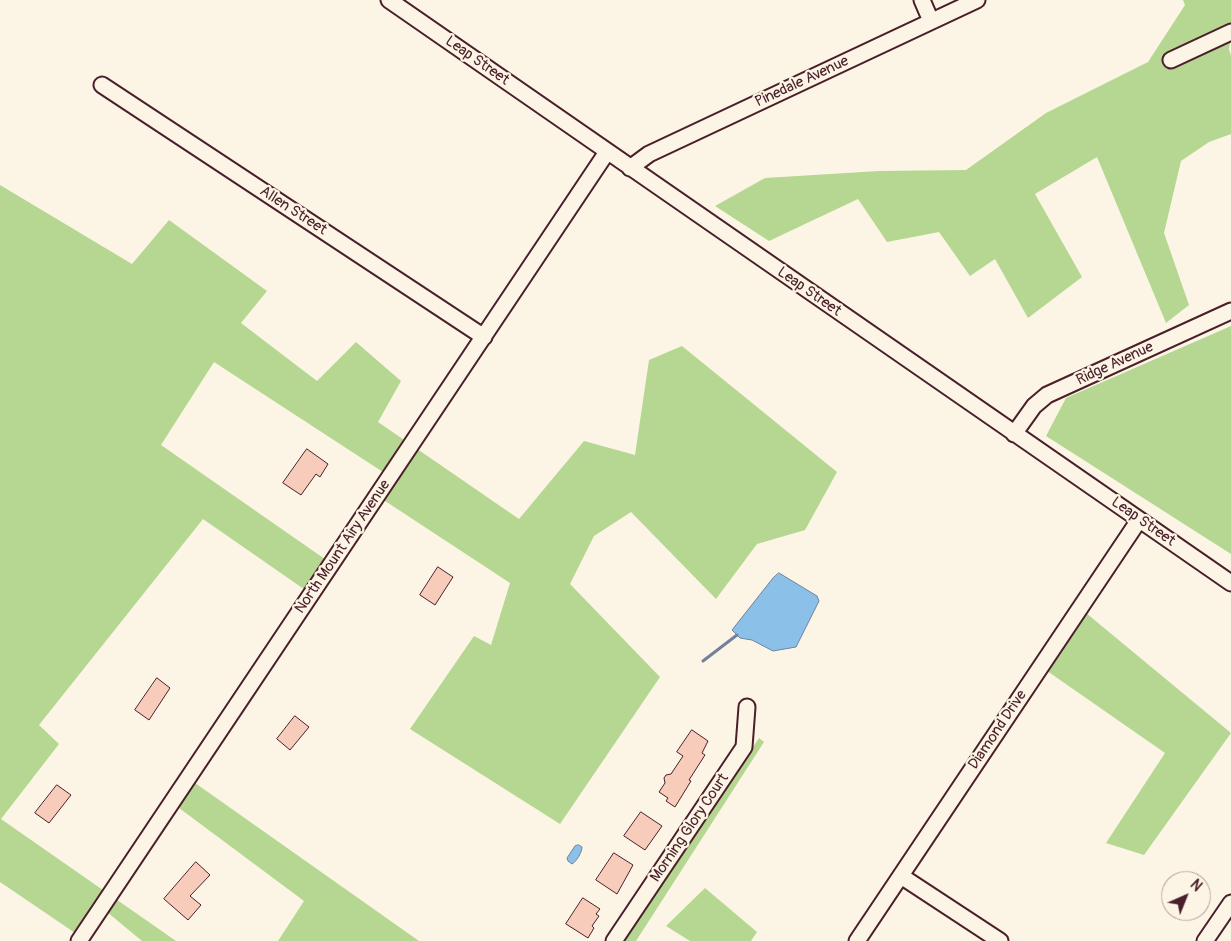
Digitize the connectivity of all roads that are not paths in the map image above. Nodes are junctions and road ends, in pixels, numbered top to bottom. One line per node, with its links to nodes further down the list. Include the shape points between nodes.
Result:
1 (388, 0): 8 (street, Leap Street)
2 (922, 0): 4 (street)
3 (977, 0): 4 (street, Pinedale Avenue)
4 (931, 21): 9 (street, Pinedale Avenue, via 649,154)
5 (1231, 32): 6 (street)
6 (1171, 60)
7 (102, 85): 11 (street, Allen Street)
8 (607, 152): 9 (street, Leap Street); 11 (street, North Mount Airy Avenue)
9 (630, 168): 12 (street, Leap Street)
10 (1231, 311): 12 (street, Ridge Avenue, via 1047,395 1034,406)
11 (484, 337): 18 (street, North Mount Airy Avenue)
12 (1014, 434): 13 (street, Leap Street)
13 (1139, 520): 14 (street, Leap Street); 16 (street, Diamond Drive)
14 (1231, 584)
15 (747, 708): 19 (street, Morning Glory Court, via 744,747)
16 (901, 876): 20 (street, Diamond Drive); 21 (street)
17 (1231, 903): 22 (street)
18 (79, 941)
19 (614, 941)
20 (858, 941)
21 (1000, 941)
22 (1206, 941)

